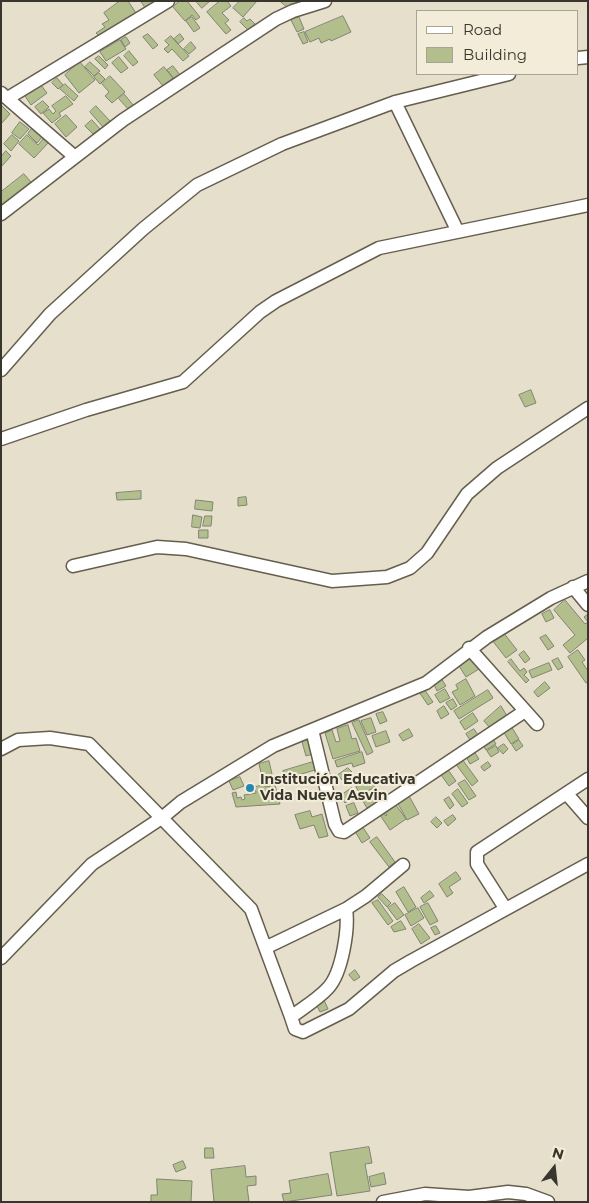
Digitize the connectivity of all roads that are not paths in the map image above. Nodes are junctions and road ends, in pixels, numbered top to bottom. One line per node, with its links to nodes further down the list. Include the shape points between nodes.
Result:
1 (168, 1): 4 (street)
2 (325, 1): 6 (street, via 276,19 123,120)
3 (505, 75): 5 (street)
4 (5, 96): 6 (street)
5 (395, 102): 9 (street); 10 (street, via 282,144 197,185 143,229 50,314)
6 (75, 157): 8 (street)
7 (588, 205): 9 (street)
8 (1, 214)
9 (457, 230): 12 (street, via 379,248 276,301 183,382)
10 (1, 370)
11 (588, 408): 13 (street, via 497,468 474,487 427,553 410,568 387,577 332,581 186,549 157,547)
12 (1, 439)
13 (73, 566)
14 (588, 581): 15 (street)
15 (573, 587): 16 (street); 17 (street)
16 (588, 605)
17 (469, 648): 18 (street); 20 (street, via 426,683)
18 (524, 711): 19 (street); 20 (street, via 344,832 339,831 335,824)
19 (537, 724)
20 (312, 730): 24 (street, via 273,746 181,802)
21 (1, 749): 24 (street, via 18,740 50,738 89,744)
22 (588, 779): 23 (street)
23 (567, 794): 25 (street); 28 (street, via 477,852 477,864)
24 (163, 817): 30 (street, via 251,909); 31 (street, via 92,864)
25 (588, 818)
26 (588, 864): 28 (street)
27 (402, 865): 29 (street)
28 (505, 908): 32 (street, via 394,971 340,1014 302,1032 295,1029)
29 (346, 909): 30 (street); 32 (street, via 348,920 338,970 329,987)
30 (266, 947): 32 (street)
31 (1, 958)
32 (291, 1017)
33 (383, 1202): 34 (street, via 425,1194 469,1197 508,1192)
34 (548, 1202)

